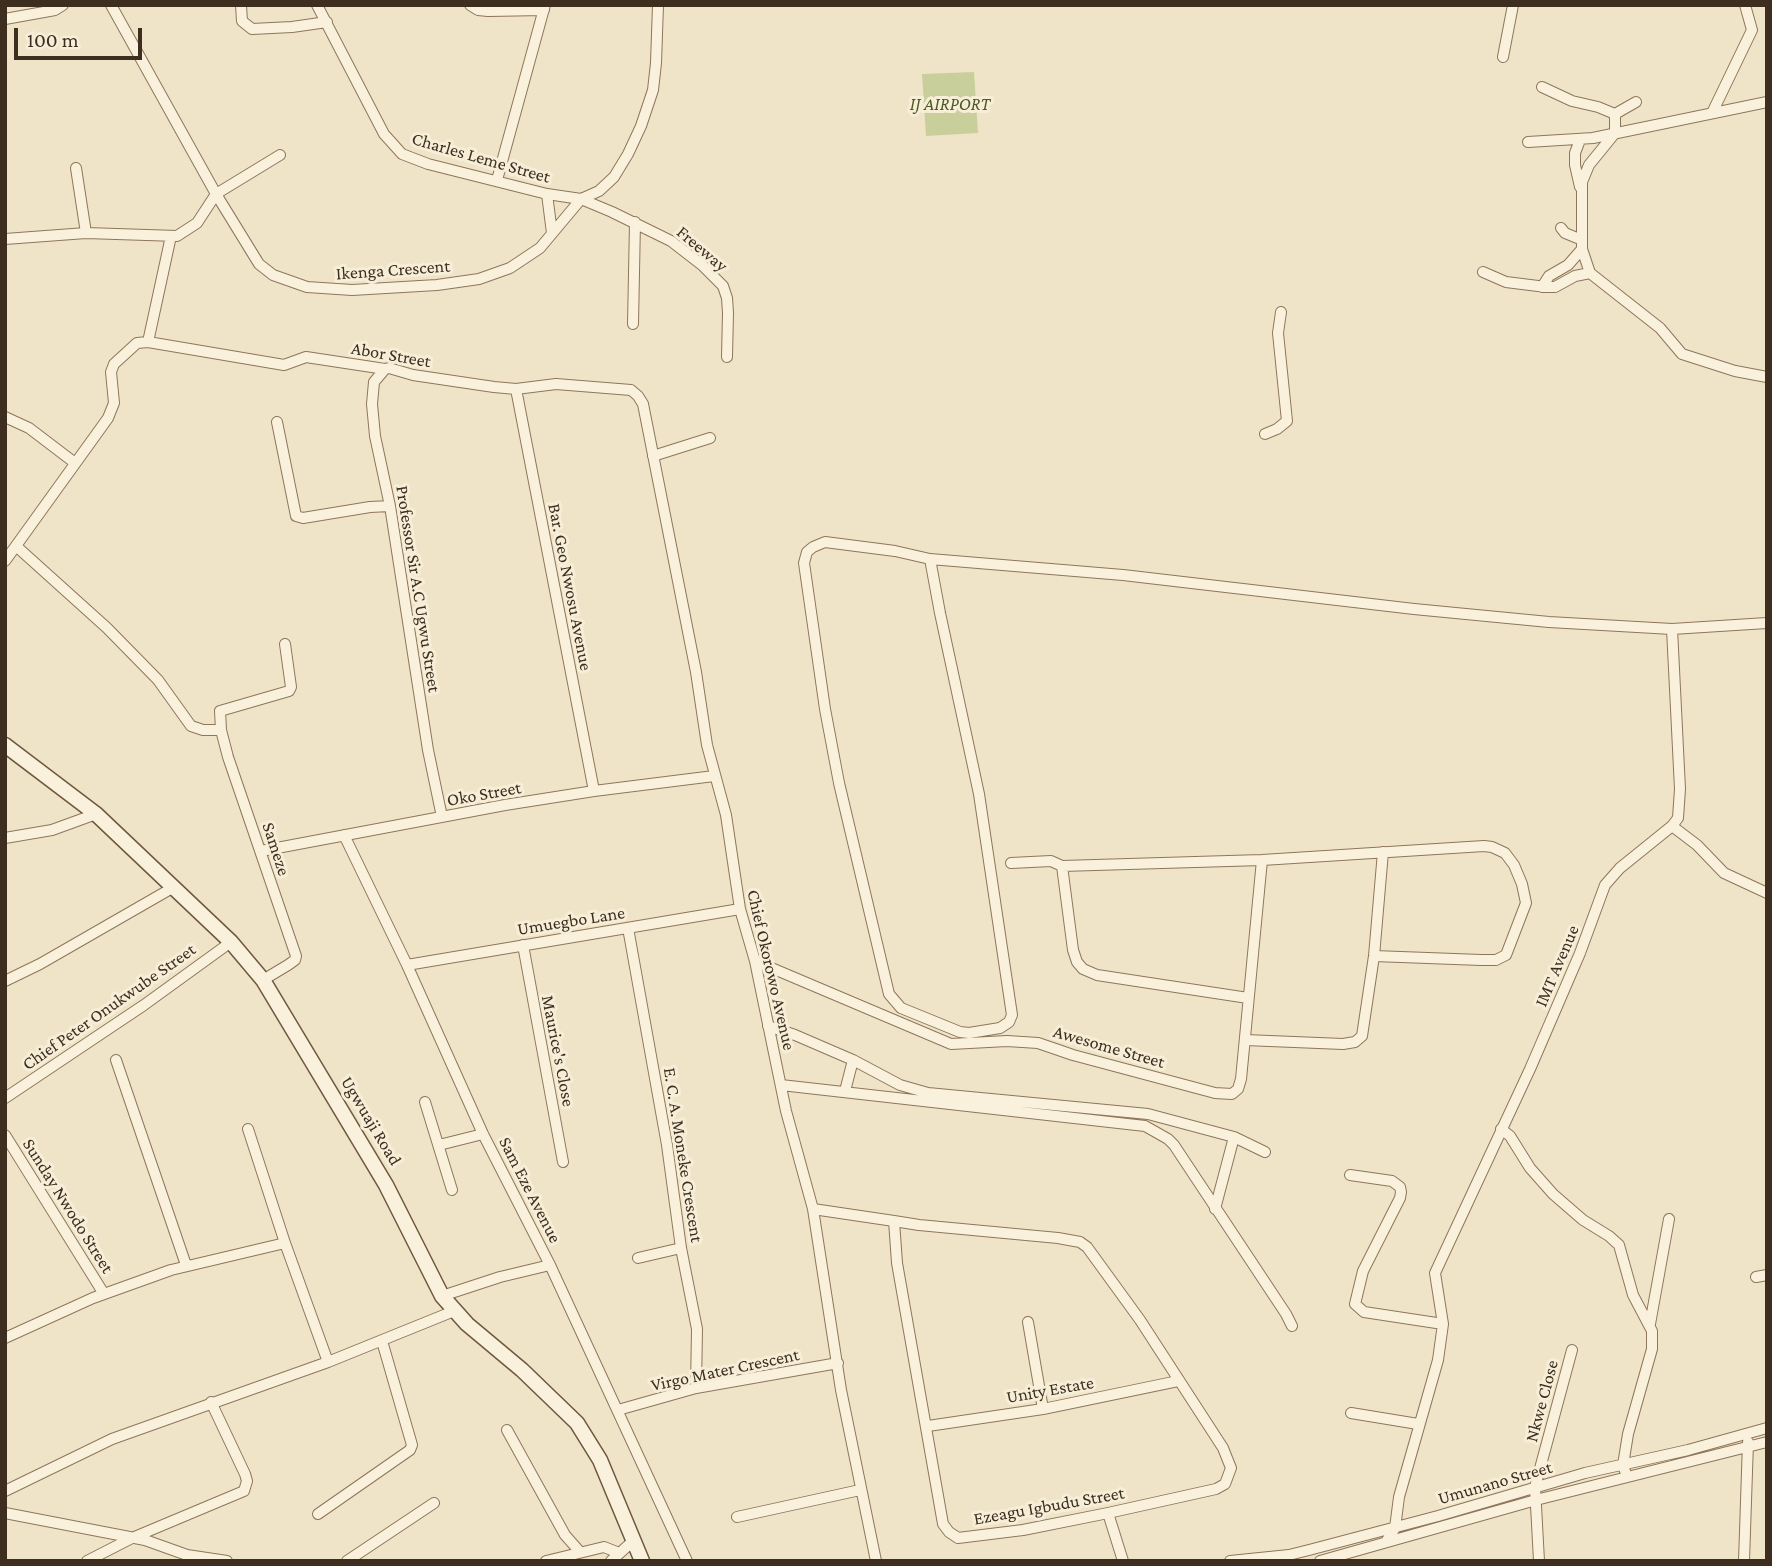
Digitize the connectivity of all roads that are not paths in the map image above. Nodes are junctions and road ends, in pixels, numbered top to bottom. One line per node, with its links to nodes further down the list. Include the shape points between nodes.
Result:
1 (63, 5): 10 (street)
2 (111, 5): 25 (street, Ikenga Crescent)
3 (241, 5): 11 (street, via 242,21 252,29)
4 (317, 5): 11 (street, Charles Leme Street)
5 (470, 5): 9 (street, via 488,11)
6 (658, 5): 27 (street, Ikenga Crescent, via 654,80 641,126 614,177)
7 (1513, 5): 12 (street)
8 (1745, 5): 16 (street, via 1752,30)
9 (544, 8): 23 (street)
10 (5, 19)
11 (327, 22): 23 (street, Charles Leme Street, via 384,134 402,154)
12 (1503, 57)
13 (1542, 87): 17 (street)
14 (1636, 102): 17 (street)
15 (1767, 102): 16 (street)
16 (1712, 113): 18 (street)
17 (1615, 114): 18 (street)
18 (1615, 133): 19 (street); 24 (street, via 1589,165)
19 (1580, 140): 20 (street); 24 (street, via 1575,165)
20 (1528, 142)
21 (280, 155): 25 (street)
22 (76, 168): 30 (street)
23 (497, 180): 26 (street, Charles Leme Street)
24 (1581, 189): 34 (street)
25 (216, 194): 31 (street, Ikenga Crescent, via 259,264 275,276 314,288 355,290 479,279 525,259); 32 (street, via 193,227)
26 (547, 194): 27 (street, Charles Leme Street); 31 (street)
27 (581, 199): 28 (street, Charles Leme Street); 31 (street, Ikenga Crescent)
28 (635, 222): 39 (street); 41 (street, Freeway, via 671,241 723,286 729,313)
29 (1561, 228): 34 (street)
30 (86, 233): 32 (street); 33 (street)
31 (552, 233)
32 (171, 236): 40 (street)
33 (5, 239)
34 (1582, 244): 36 (street); 37 (street, via 1568,265 1549,276)
35 (1483, 272): 37 (street, via 1506,282)
36 (1590, 273): 37 (street, via 1555,287); 43 (street, via 1660,328 1682,354)
37 (1542, 287)
38 (1281, 312): 48 (street, via 1287,421)
39 (633, 324)
40 (148, 342): 42 (street, Abor Street, via 284,365 306,357); 51 (street, via 137,343 114,364 114,403 104,425)
41 (726, 357)
42 (385, 369): 44 (street, Abor Street); 52 (street, Professor Sir A.C Ugwu Street, via 374,382 372,404)
43 (1767, 377)
44 (516, 389): 45 (street, Abor Street, via 556,384); 62 (street, Bar. Geo Nwosu Avenue)
45 (631, 390): 50 (street, Chief Okorowo Avenue, via 643,404)
46 (5, 417): 51 (street, via 29,428)
47 (277, 422): 52 (street, via 296,516)
48 (1265, 434)
49 (710, 438): 50 (street)
50 (653, 456): 61 (street, Chief Okorowo Avenue)
51 (75, 463): 53 (street)
52 (390, 506): 64 (street, Professor Sir A.C Ugwu Street)
53 (16, 546): 55 (street); 59 (street, via 158,680 191,726)
54 (930, 559): 54 (street, via 979,794 1012,1015 1000,1028 969,1033 901,1008 889,994 834,760 804,563 807,552 825,542); 57 (street, via 1123,575 1414,609)
55 (5, 561)
56 (1767, 623): 57 (street)
57 (1672, 629): 65 (street, via 1680,789 1679,814)
58 (285, 644): 59 (street, Sameze, via 289,691 220,711)
59 (221, 730): 68 (street, Sameze)
60 (5, 745): 63 (main road, Ugwuaji Road)
61 (715, 776): 62 (street, Oko Street); 75 (street, Chief Okorowo Avenue, via 726,815)
62 (594, 791): 64 (street, Oko Street)
63 (96, 814): 67 (street, via 52,830); 73 (main road, Ugwuaji Road)
64 (442, 817): 66 (street, Oko Street)
65 (1672, 826): 74 (street, via 1724,873); 94 (street, IMT Avenue, via 1631,857 1605,885 1541,1044)
66 (344, 835): 68 (street, Oko Street); 81 (street, Sam Eze Avenue)
67 (5, 838)
68 (261, 851): 82 (street, Sameze, via 296,956)
69 (1383, 852): 70 (street); 79 (street); 79 (street, via 1492,847 1505,853 1514,865 1526,903 1510,947 1496,960)
70 (1262, 860): 72 (street); 84 (street, Awesome Street)
71 (1011, 863): 72 (street, via 1051,861)
72 (1062, 866): 84 (street, via 1073,950 1083,969)
73 (174, 887): 77 (main road, Ugwuaji Road); 83 (street)
74 (1767, 893)
75 (740, 909): 76 (street, Umuegbo Lane); 80 (street, Chief Okorowo Avenue)
76 (628, 928): 78 (street, Umuegbo Lane); 108 (street, E. C. A. Moneke Crescent)
77 (231, 942): 82 (main road, Ugwuaji Road); 91 (street, Chief Peter Onukwube Street)
78 (523, 945): 81 (street, Umuegbo Lane); 100 (street, Maurice's Close)
79 (1374, 957): 86 (street, via 1365,1027 1355,1042)
80 (755, 961): 85 (street, Chief Okorowo Avenue); 86 (street, Awesome Street, via 951,1044 1038,1043 1226,1096 1238,1089)
81 (407, 965): 95 (street, Sam Eze Avenue)
82 (262, 980): 115 (main road, Ugwuaji Road, via 386,1185)
83 (5, 981)
84 (1248, 998): 86 (street, Awesome Street)
85 (768, 1026): 88 (street); 89 (street, Chief Okorowo Avenue)
86 (1245, 1040)
87 (116, 1060): 110 (street)
88 (853, 1060): 90 (street); 97 (street, via 900,1085 928,1093 1148,1114)
89 (781, 1085): 90 (street); 103 (street, Chief Okorowo Avenue)
90 (845, 1091): 104 (street, via 1145,1126 1174,1145)
91 (5, 1098)
92 (425, 1102): 98 (street)
93 (248, 1129): 107 (street)
94 (1500, 1129): 118 (street, IMT Avenue, via 1436,1273); 119 (street, via 1553,1194 1619,1245 1633,1295)
95 (483, 1134): 98 (street); 111 (street, Sam Eze Avenue)
96 (5, 1135): 114 (street, Sunday Nwodo Street)
97 (1234, 1137): 99 (street); 104 (street)
98 (439, 1145): 102 (street)
99 (1265, 1152)
100 (563, 1162)
101 (1350, 1175): 118 (street, via 1392,1181 1401,1192 1363,1271 1355,1304 1364,1312)
102 (452, 1190)
103 (813, 1209): 106 (street); 125 (street, Chief Okorowo Avenue)
104 (1215, 1209): 120 (street)
105 (1669, 1219): 119 (street)
106 (894, 1221): 126 (street, via 1080,1242 1140,1320); 133 (street, Ezeagu Igbudu Street, via 897,1263)
107 (285, 1243): 110 (street); 124 (street)
108 (681, 1248): 109 (street); 127 (street, E. C. A. Moneke Crescent, via 697,1329)
109 (638, 1258)
110 (186, 1265): 114 (street)
111 (550, 1265): 115 (street); 129 (street, Sam Eze Avenue)
112 (1767, 1275): 113 (street)
113 (1756, 1277)
114 (104, 1294): 121 (street)
115 (442, 1296): 116 (main road, Ugwuaji Road)
116 (454, 1311): 122 (street); 152 (main road, Ugwuaji Road, via 577,1423 600,1460)
117 (1028, 1322): 130 (street)
118 (1443, 1324): 132 (street, IMT Avenue, via 1438,1360)
119 (1650, 1324): 139 (street, via 1652,1349)
120 (1292, 1326)
121 (5, 1338)
122 (382, 1341): 124 (street); 148 (street, via 412,1446)
123 (1572, 1350): 141 (street, Nkwe Close)
124 (328, 1362): 128 (street)
125 (838, 1363): 127 (street, Virgo Mater Crescent); 142 (street, Chief Okorowo Avenue)
126 (1178, 1381): 130 (street, Unity Estate); 147 (street, Ezeagu Igbudu Street, via 1223,1448 1230,1477 1216,1489)
127 (696, 1388): 129 (street, Virgo Mater Crescent)
128 (211, 1402): 143 (street, via 112,1439); 151 (street, via 245,1474 246,1487)
129 (618, 1409): 162 (street, Sam Eze Avenue)
130 (1043, 1409): 133 (street, Unity Estate)
131 (1351, 1413): 132 (street)
132 (1418, 1424): 150 (street, IMT Avenue)
133 (928, 1426): 147 (street, Ezeagu Igbudu Street, via 943,1524 958,1538)
134 (1767, 1428): 136 (street, Umunano Street)
135 (507, 1430): 154 (street, via 565,1535)
136 (1746, 1434): 138 (street); 139 (street, Umunano Street)
137 (1767, 1441): 138 (street, Umunano Street)
138 (1749, 1446): 140 (street, Umunano Street); 168 (street)
139 (1623, 1465): 140 (street); 141 (street, Umunano Street)
140 (1628, 1477): 144 (street, Umunano Street)
141 (1535, 1487): 144 (street, Nkwe Close); 150 (street, Umunano Street)
142 (860, 1490): 149 (street); 163 (street, Chief Okorowo Avenue)
143 (5, 1491)
144 (1536, 1500): 153 (street, Umunano Street); 167 (street, Nkwe Close)
145 (434, 1503): 158 (street)
146 (5, 1513): 151 (street)
147 (1108, 1513): 164 (street)
148 (318, 1514)
149 (737, 1517)
150 (1395, 1528): 153 (street); 165 (street, Umunano Street, via 1289,1555)
151 (132, 1538): 156 (street); 157 (street, via 187,1555)
152 (633, 1541): 155 (street); 161 (main road, Ugwuaji Road)
153 (1387, 1542): 166 (street, Umunano Street)
154 (580, 1552): 155 (street, via 604,1546); 159 (street)
155 (619, 1553): 160 (street)
156 (93, 1560)
157 (227, 1561)
158 (347, 1561)
159 (546, 1561)
160 (611, 1561)
161 (642, 1561)
162 (687, 1561)
163 (876, 1561)
164 (1123, 1561)
165 (1230, 1561)
166 (1320, 1561)
167 (1539, 1561)
168 (1744, 1561)

